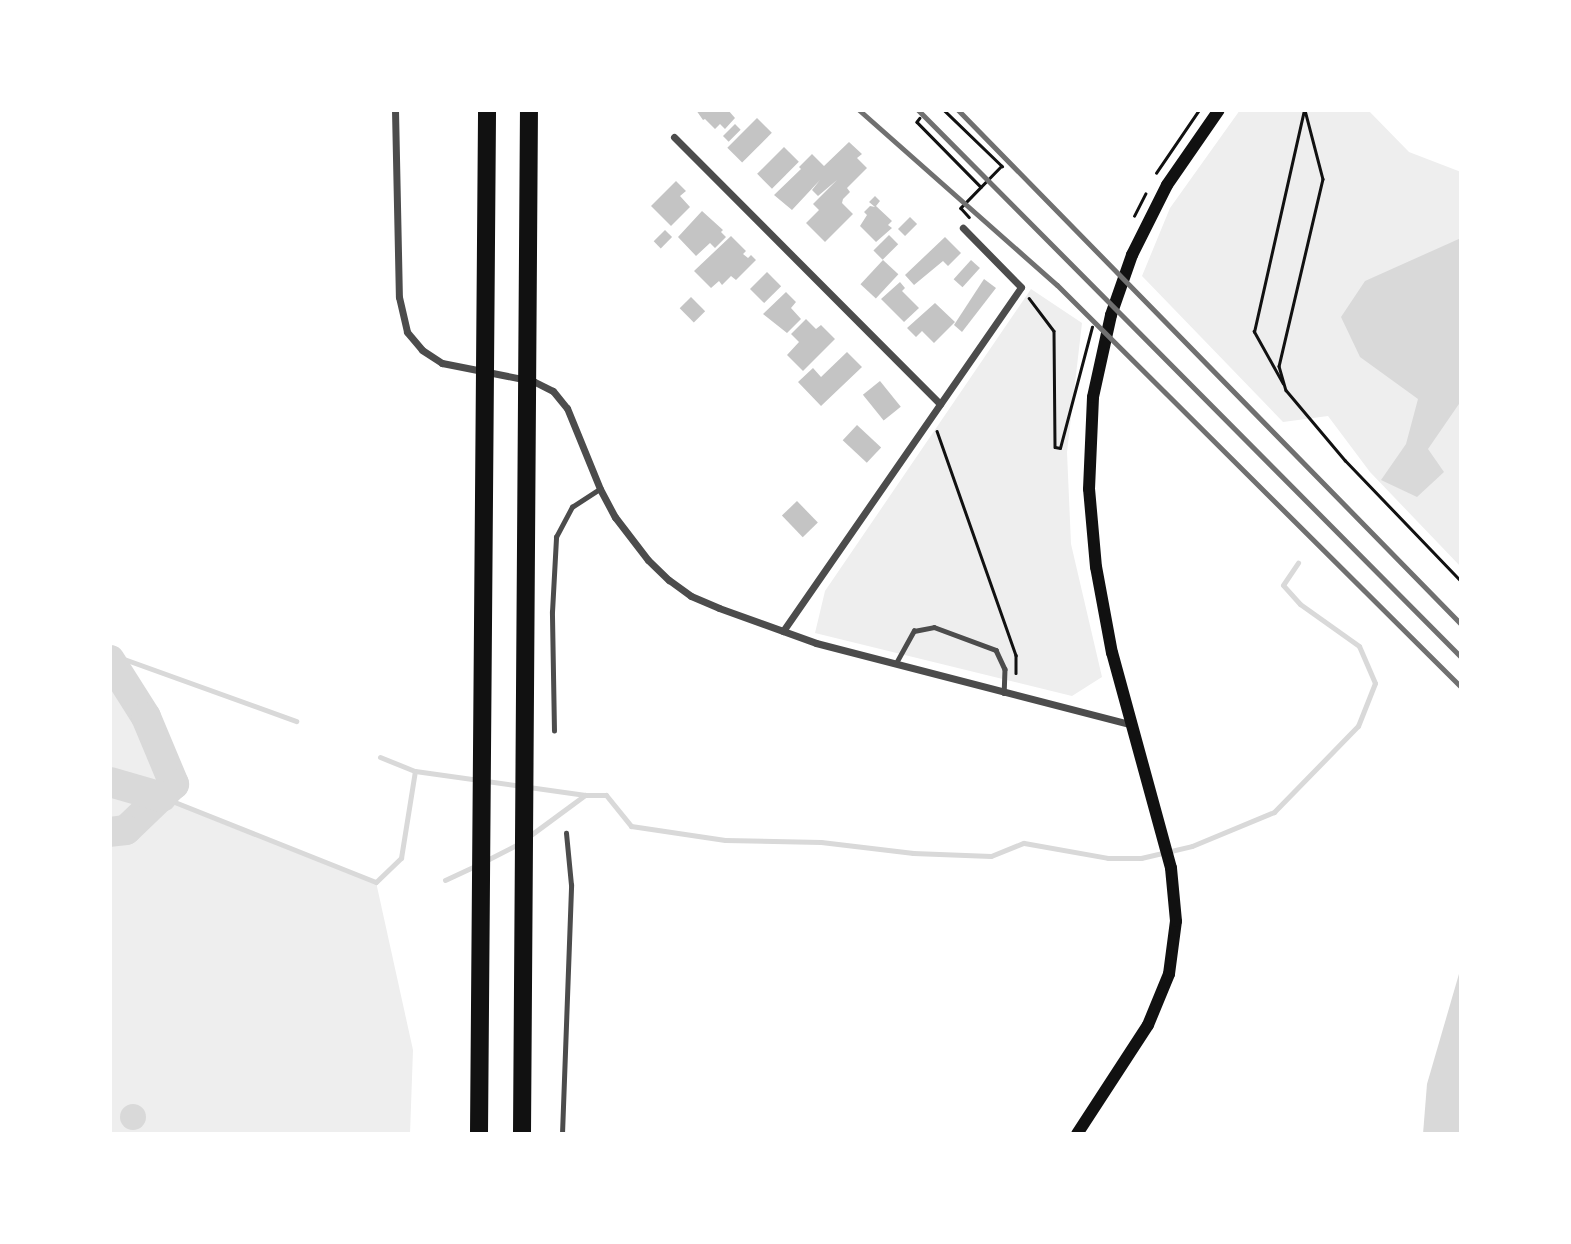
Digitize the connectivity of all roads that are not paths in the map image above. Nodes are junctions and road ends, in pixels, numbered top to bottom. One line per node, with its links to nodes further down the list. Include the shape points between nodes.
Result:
1 (395, 110): 8 (street, via 399,297 407,332 422,350 442,363 533,381 553,391 567,408)
2 (488, 110): 15 (highway)
3 (529, 110): 16 (highway)
4 (1219, 110): 12 (main road, via 1167,185 1132,255 1103,346 1090,443 1091,528 1112,653)
5 (674, 137): 7 (street)
6 (963, 228): 7 (street, via 1020,287)
7 (940, 404): 9 (street)
8 (600, 489): 9 (street, via 632,540 669,580 700,600); 13 (lane, via 572,507 556,537)
9 (783, 631): 10 (street)
10 (896, 663): 11 (street); 11 (lane, via 914,631 934,627 996,650 1006,670)
11 (1004, 694): 12 (street)
12 (1132, 725): 18 (main road, via 1171,868 1174,947 1148,1025)
13 (554, 731)
14 (566, 833): 17 (lane, via 571,885)
15 (479, 1134)
16 (522, 1134)
17 (562, 1134)
18 (1077, 1134)

